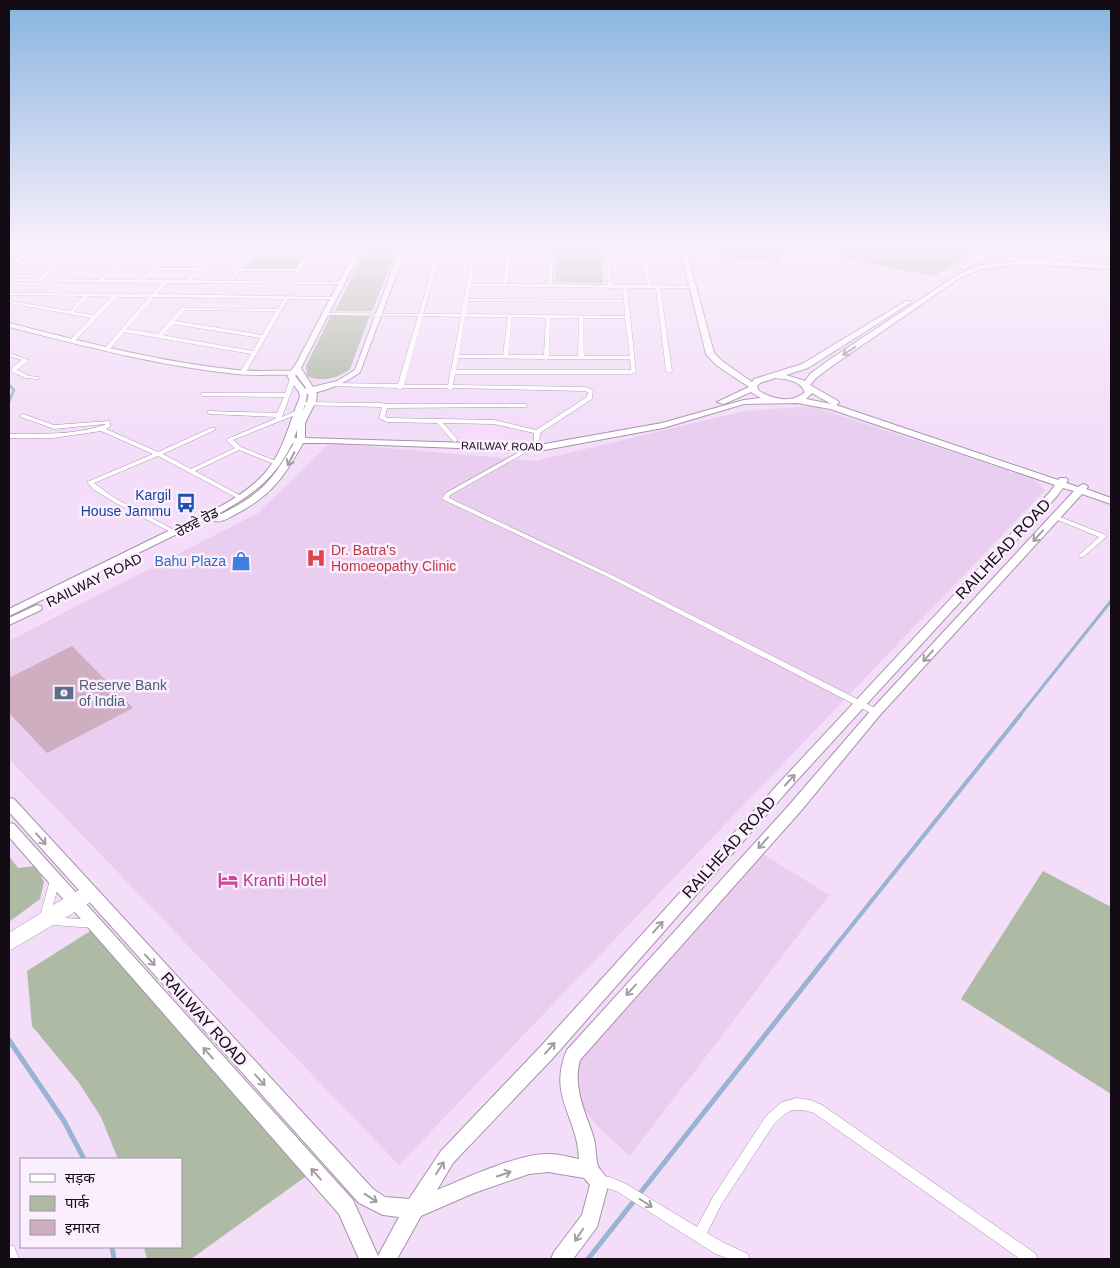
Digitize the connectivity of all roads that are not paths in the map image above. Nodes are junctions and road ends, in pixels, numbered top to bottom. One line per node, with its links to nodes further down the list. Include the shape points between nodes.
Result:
1 (44, 308): 16 (street)
2 (76, 308): 16 (street)
3 (103, 308): 24 (street)
4 (143, 308): 28 (street)
5 (329, 308): 17 (main road)
6 (382, 308): 18 (street)
7 (423, 308): 19 (street)
8 (465, 308): 20 (street)
9 (626, 308): 25 (street)
10 (660, 308): 41 (street)
11 (698, 308): 40 (main road, via 710,354)
12 (898, 308): 45 (main road, via 805,366)
13 (911, 308): 50 (main road, one-way to 50, via 813,376)
14 (183, 309): 15 (street); 26 (street)
15 (279, 310): 30 (street)
16 (71, 313): 24 (street)
17 (326, 314): 18 (street); 44 (main road)
18 (380, 315): 19 (street); 47 (street, via 358,371)
19 (421, 315): 20 (street); 51 (street)
20 (464, 315): 21 (street); 35 (street)
21 (510, 316): 22 (street); 36 (street)
22 (548, 316): 23 (street); 37 (street)
23 (581, 316): 25 (street); 38 (street)
24 (94, 317): 31 (street)
25 (627, 317): 39 (street)
26 (172, 322): 29 (street); 30 (street)
27 (9, 325): 31 (street)
28 (123, 330): 29 (street); 32 (street)
29 (159, 336): 33 (street)
30 (263, 337): 33 (street)
31 (72, 340): 32 (street)
32 (107, 349): 42 (street, via 184,365)
33 (254, 353): 42 (street)
34 (9, 354): 46 (street, via 26,360 14,371)
35 (456, 356): 36 (street); 43 (street)
36 (505, 357): 37 (street)
37 (546, 358): 38 (street)
38 (581, 358): 39 (street)
39 (632, 358): 43 (street, via 634,371 625,373)
40 (732, 370): 45 (main road); 49 (main road)
41 (669, 371)
42 (243, 372): 44 (street)
43 (452, 372): 52 (street)
44 (295, 373): 53 (main road); 55 (street)
45 (772, 376): 49 (main road, via 757,381); 50 (main road, via 789,378)
46 (37, 378)
47 (343, 382): 48 (street); 53 (street)
48 (334, 386): 51 (street); 53 (street)
49 (753, 387): 56 (main road, via 762,397); 72 (main road, via 712,406 677,417)
50 (807, 387): 57 (main road, via 807,395); 77 (main road, via 840,405)
51 (400, 388): 52 (street)
52 (450, 388): 67 (street, via 591,391 590,398)
53 (306, 389): 58 (main road, RAILWAY ROAD, via 313,397)
54 (203, 394): 55 (street)
55 (287, 395): 63 (street)
56 (772, 400): 57 (main road, RAILWAY ROAD); 72 (main road, RAILWAY ROAD, via 744,402 686,420 569,444)
57 (795, 400): 77 (main road, RAILWAY ROAD, via 833,407)
58 (303, 406): 59 (street); 63 (street); 69 (main road, ਰੇਲਵੇ ਰੋਡ); 70 (main road, RAILWAY ROAD)
59 (384, 406): 60 (street); 64 (street, via 384,420)
60 (524, 406)
61 (210, 412): 63 (street)
62 (23, 416): 65 (street, via 58,427 108,424)
63 (278, 417): 73 (street, via 230,440)
64 (439, 421): 67 (street, via 494,422); 71 (street)
65 (98, 429): 68 (street, via 53,436); 74 (street)
66 (213, 429): 74 (street)
67 (537, 432): 72 (street)
68 (9, 436)
69 (290, 437): 70 (main road); 75 (main road, ਰੇਲਵੇ ਰੋਡ)
70 (302, 437): 71 (main road); 72 (main road, RAILWAY ROAD); 86 (main road, RAILWAY ROAD, one-way to 86, via 277,481 253,500)
71 (455, 440): 72 (main road)
72 (534, 446): 87 (street, via 448,494 445,499 612,577)
73 (239, 448): 75 (street); 76 (street)
74 (158, 454): 76 (street); 83 (street, via 90,482)
75 (276, 463): 80 (main road, ਰੇਲਵੇ ਰੋਡ, via 258,486)
76 (191, 471): 80 (street)
77 (1059, 486): 78 (main road); 87 (main road, RAILHEAD ROAD)
78 (1078, 492): 79 (main road); 81 (main road); 82 (main road, RAILHEAD ROAD)
79 (1111, 496)
80 (241, 498): 83 (main road, ਰੇਲਵੇ ਰੋਡ)
81 (1111, 501)
82 (1056, 517): 84 (street, via 1104,536); 88 (main road, RAILHEAD ROAD, one-way to 88)
83 (176, 533): 85 (main road, ਰੇਲਵੇ ਰੋਡ)
84 (1081, 556)
85 (9, 613)
86 (9, 622)
87 (859, 704): 88 (street); 89 (main road, RAILHEAD ROAD, one-way to 87)
88 (876, 712): 91 (main road, RAILHEAD ROAD)
89 (775, 796): 91 (main road); 102 (main road, RAILHEAD ROAD, one-way to 89, via 447,1157 547,1052)
90 (9, 803): 94 (main road, RAILWAY ROAD, one-way to 94)
91 (795, 808): 101 (main road, RAILHEAD ROAD, one-way to 101, via 573,1056 567,1080)
92 (9, 828): 93 (main road)
93 (55, 880): 94 (main road); 95 (street)
94 (82, 898): 95 (street); 96 (main road); 99 (main road, RAILWAY ROAD, one-way to 99)
95 (49, 918): 96 (street); 97 (street); 98 (street)
96 (94, 924): 100 (main road, one-way to 96)
97 (9, 938)
98 (9, 948)
99 (291, 1114): 100 (main road); 102 (main road, RAILWAY ROAD, one-way to 102, via 366,1196 383,1206)
100 (275, 1128): 106 (main road, one-way to 100, via 346,1207)
101 (594, 1176): 102 (main road, one-way to 101, via 529,1165 548,1163); 103 (street, one-way to 103, via 622,1188); 108 (main road, one-way to 108, via 590,1220)
102 (414, 1208): 107 (main road, RAILHEAD ROAD)
103 (699, 1236): 109 (street); 110 (street, via 717,1201 770,1120 791,1103 818,1109)
104 (9, 1251): 105 (street)
105 (13, 1259)
106 (369, 1259)
107 (386, 1259)
108 (561, 1259)
109 (743, 1259)
110 (1031, 1259)

